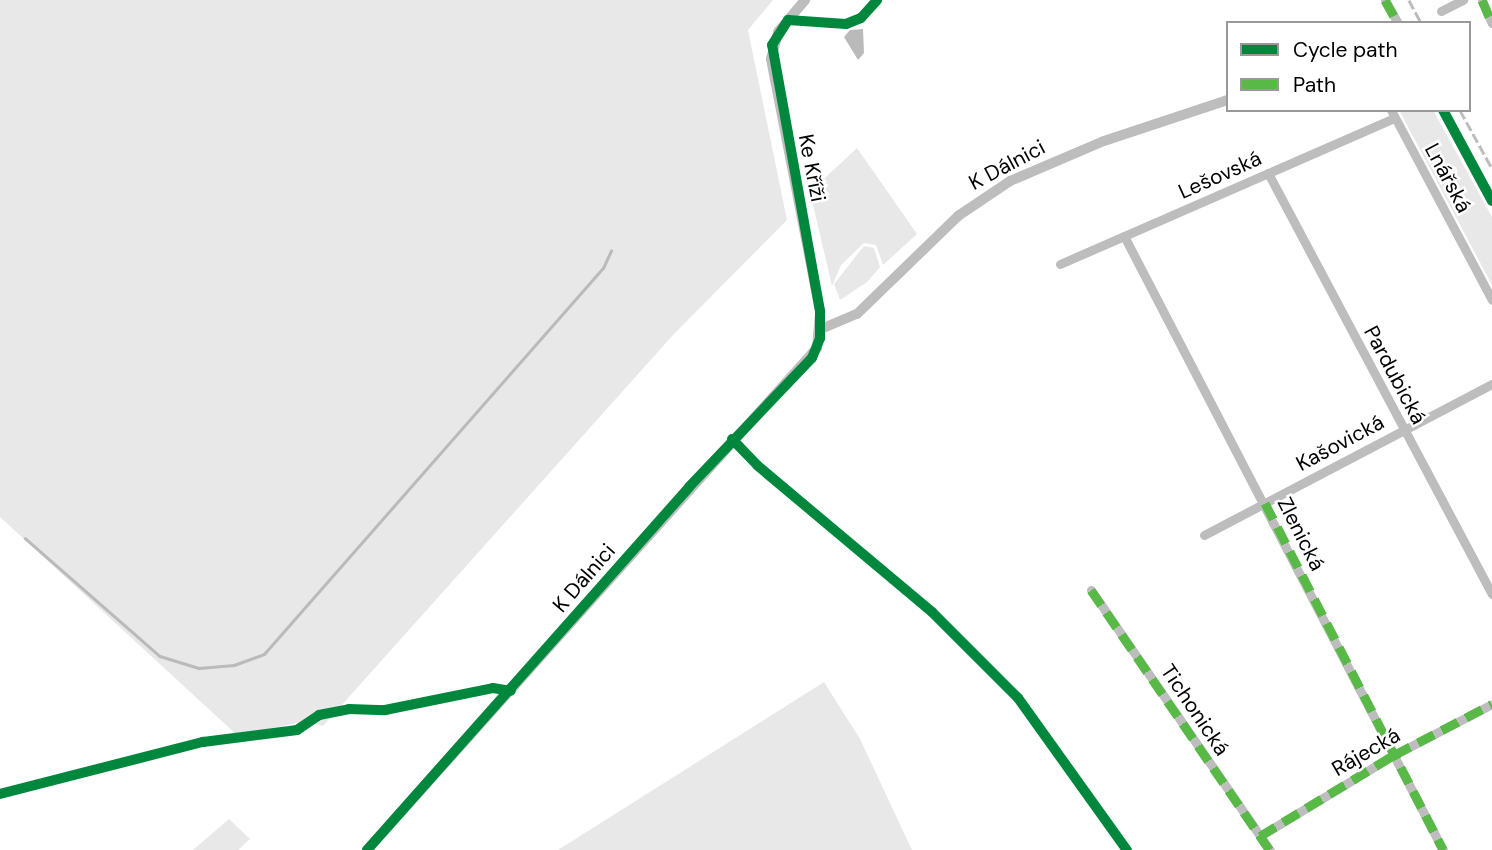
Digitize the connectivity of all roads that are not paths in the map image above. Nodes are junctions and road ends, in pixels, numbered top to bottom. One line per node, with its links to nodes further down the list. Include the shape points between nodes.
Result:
1 (805, 0): 16 (street, Ke Kříži, via 778,32 771,59)
2 (1385, 0): 6 (street)
3 (1463, 0): 5 (street)
4 (1482, 0): 7 (street)
5 (1441, 11)
6 (1397, 21)
7 (1492, 23)
8 (1226, 101): 16 (street, K Dálnici, via 1104,141 999,187 958,216 857,314)
9 (1444, 112): 12 (street, Lnářská)
10 (1392, 114): 11 (street, Lešovská); 15 (street, Lnářská)
11 (1268, 173): 13 (street, Lešovská); 18 (street, Pardubická)
12 (1492, 201)
13 (1124, 236): 14 (street, Lešovská); 19 (street, Zlenická)
14 (1060, 264)
15 (1492, 300)
16 (821, 329): 26 (street, K Dálnici, via 817,348 804,367 689,487)
17 (1492, 384): 18 (street, Kašovická)
18 (1404, 429): 19 (street, Kašovická); 22 (street, Pardubická)
19 (1265, 503): 20 (street, Kašovická); 24 (street, Zlenická)
20 (1204, 535)
21 (1091, 590): 25 (street, Tichonická)
22 (1492, 594)
23 (1492, 704): 24 (street, Rájecká)
24 (1394, 755): 25 (street, Rájecká); 28 (street, Zlenická)
25 (1260, 836): 27 (street, Tichonická)
26 (367, 850)
27 (1270, 850)
28 (1443, 850)

